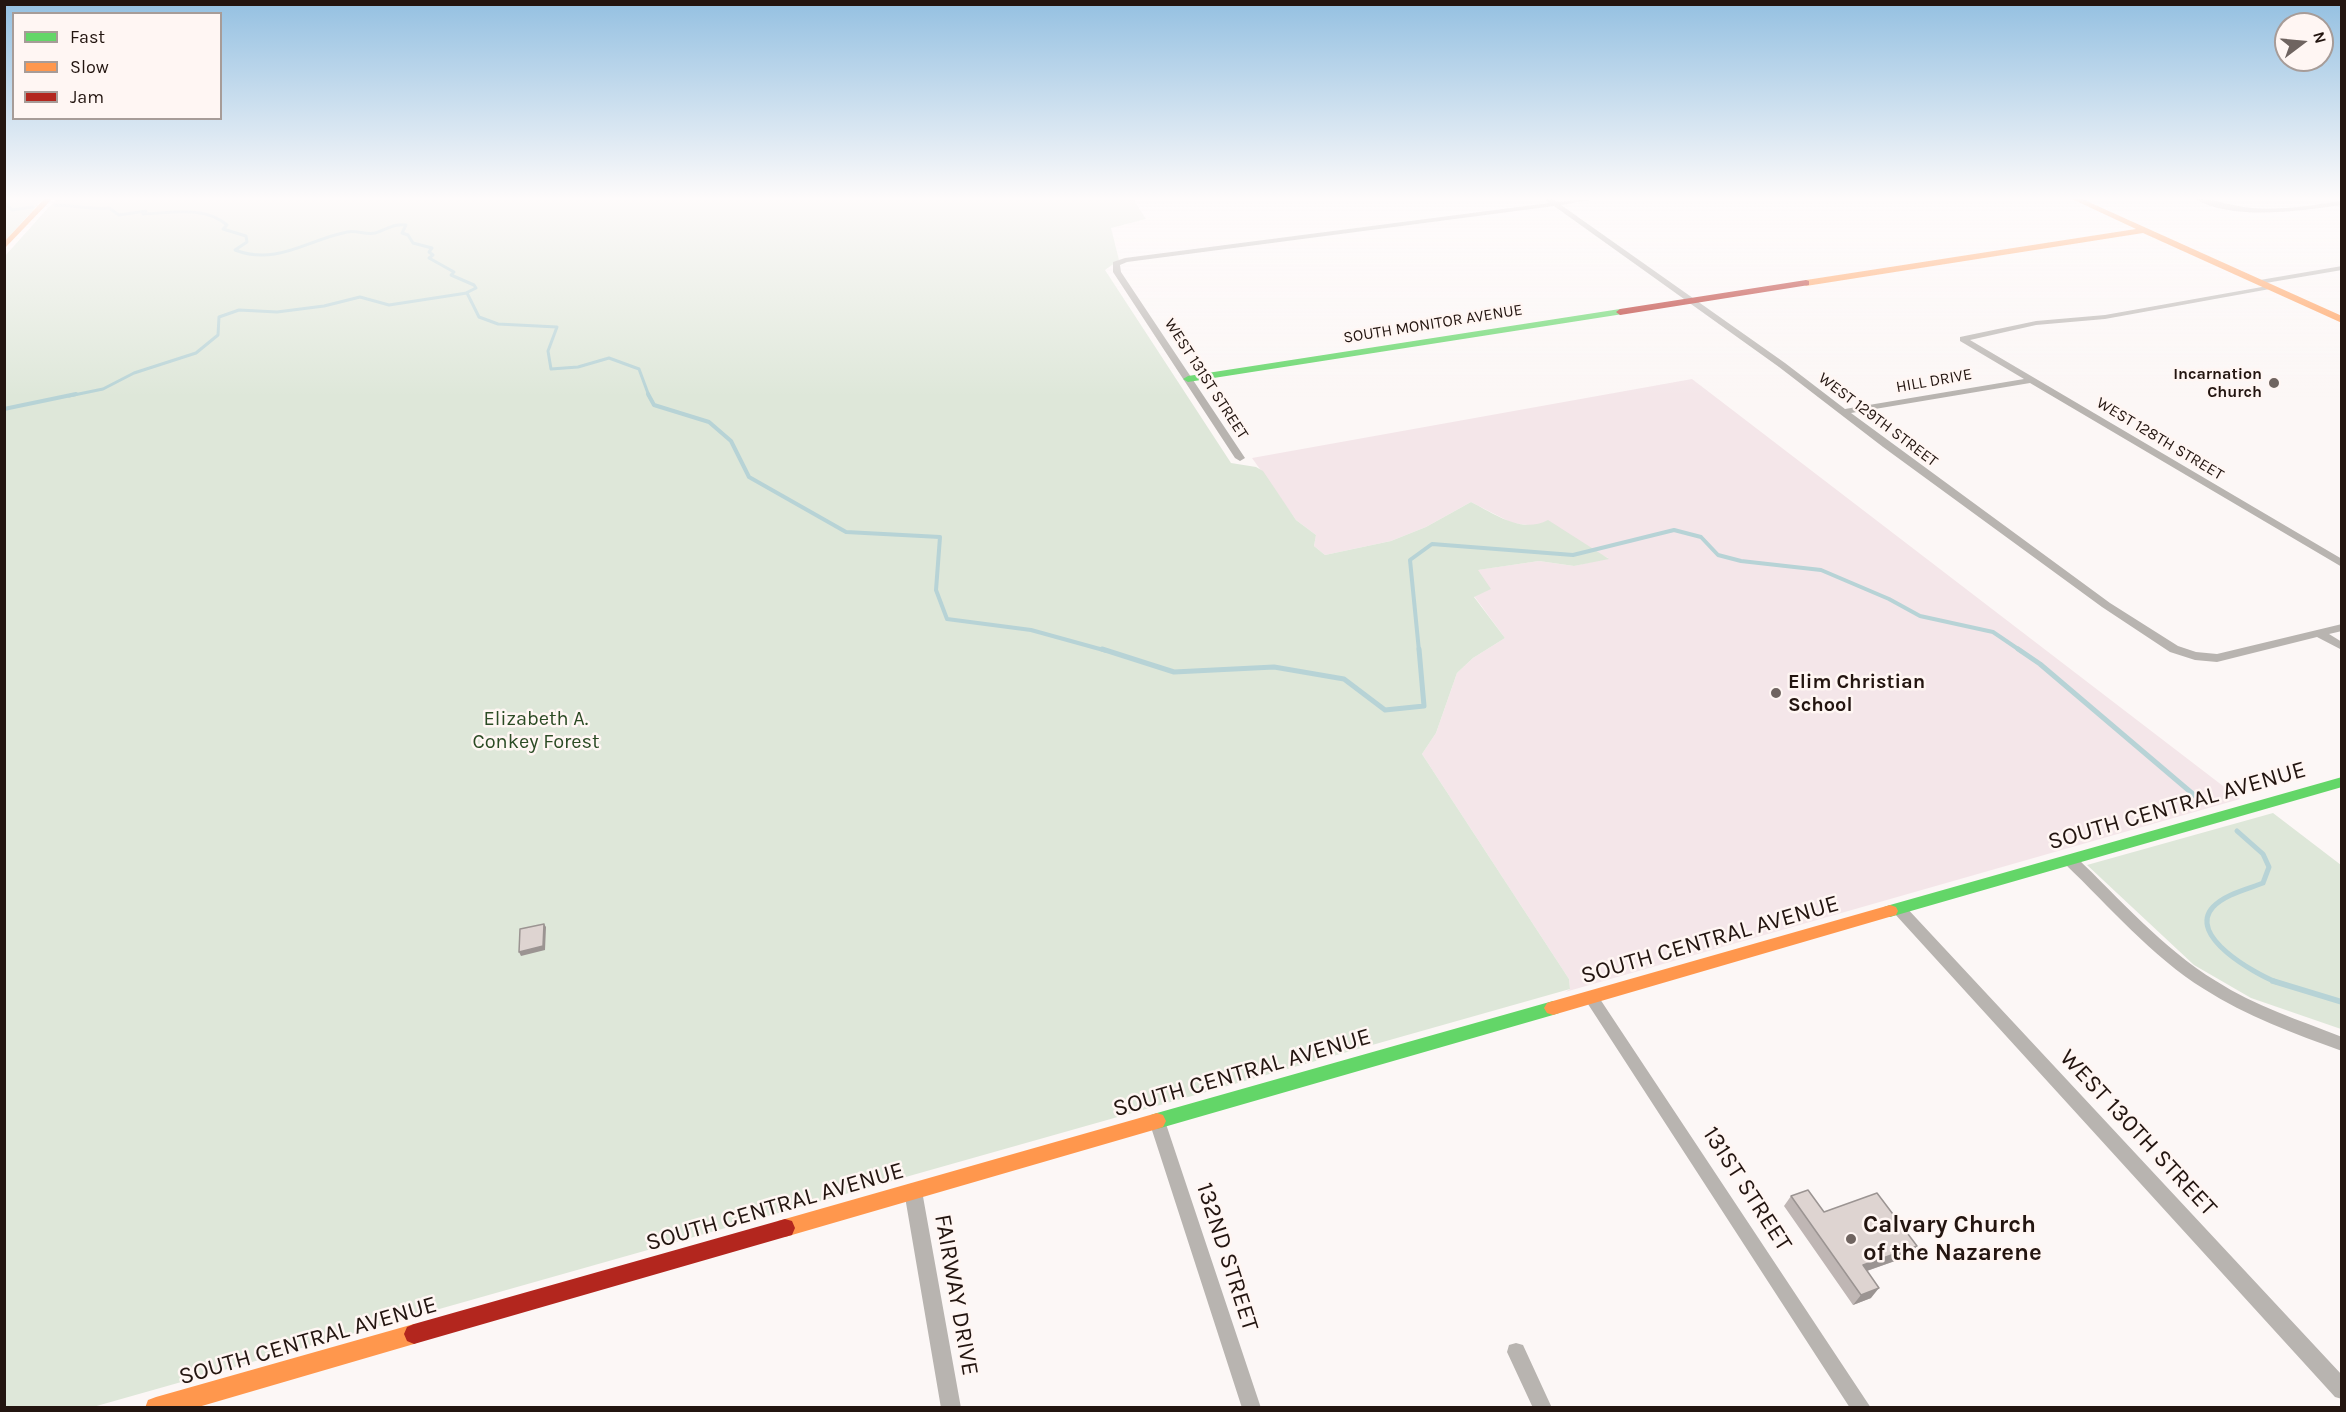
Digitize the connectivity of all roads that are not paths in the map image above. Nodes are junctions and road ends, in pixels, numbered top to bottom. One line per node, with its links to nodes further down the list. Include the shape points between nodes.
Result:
1 (1116, 265): 9 (street, WEST 131ST STREET, via 1117,272)
2 (1641, 265): 7 (street, WEST 129TH STREET)
3 (1922, 265): 7 (street, SOUTH MONITOR AVENUE)
4 (2220, 265): 6 (street)
5 (2342, 268): 6 (street)
6 (2264, 285): 8 (street); 10 (street, WEST 128TH STREET, via 2105,317 2036,323 1963,339)
7 (1692, 301): 9 (street, SOUTH MONITOR AVENUE); 11 (street, WEST 129TH STREET)
8 (2342, 320)
9 (1188, 379): 12 (street, WEST 131ST STREET)
10 (2031, 380): 11 (street, HILL DRIVE); 13 (street, WEST 128TH STREET)
11 (1843, 412): 15 (street, WEST 129TH STREET, via 2106,605 2174,649 2217,658)
12 (1240, 458)
13 (2342, 564)
14 (2342, 627): 15 (street)
15 (2319, 633): 16 (street)
16 (2342, 647)
17 (2342, 782): 18 (street, SOUTH CENTRAL AVENUE)
18 (2070, 860): 19 (street, SOUTH CENTRAL AVENUE); 21 (street, via 2179,963 2208,984 2240,1002)
19 (1899, 909): 20 (street, SOUTH CENTRAL AVENUE); 25 (street, WEST 130TH STREET)
20 (1591, 997): 22 (street, SOUTH CENTRAL AVENUE); 30 (street, 131ST STREET)
21 (2342, 1044)
22 (1157, 1121): 23 (street, SOUTH CENTRAL AVENUE); 28 (street, 132ND STREET)
23 (913, 1191): 26 (street, SOUTH CENTRAL AVENUE); 27 (street, FAIRWAY DRIVE)
24 (1516, 1352): 29 (street)
25 (2342, 1390)
26 (156, 1407)
27 (951, 1407)
28 (1251, 1407)
29 (1544, 1407)
30 (1862, 1407)

